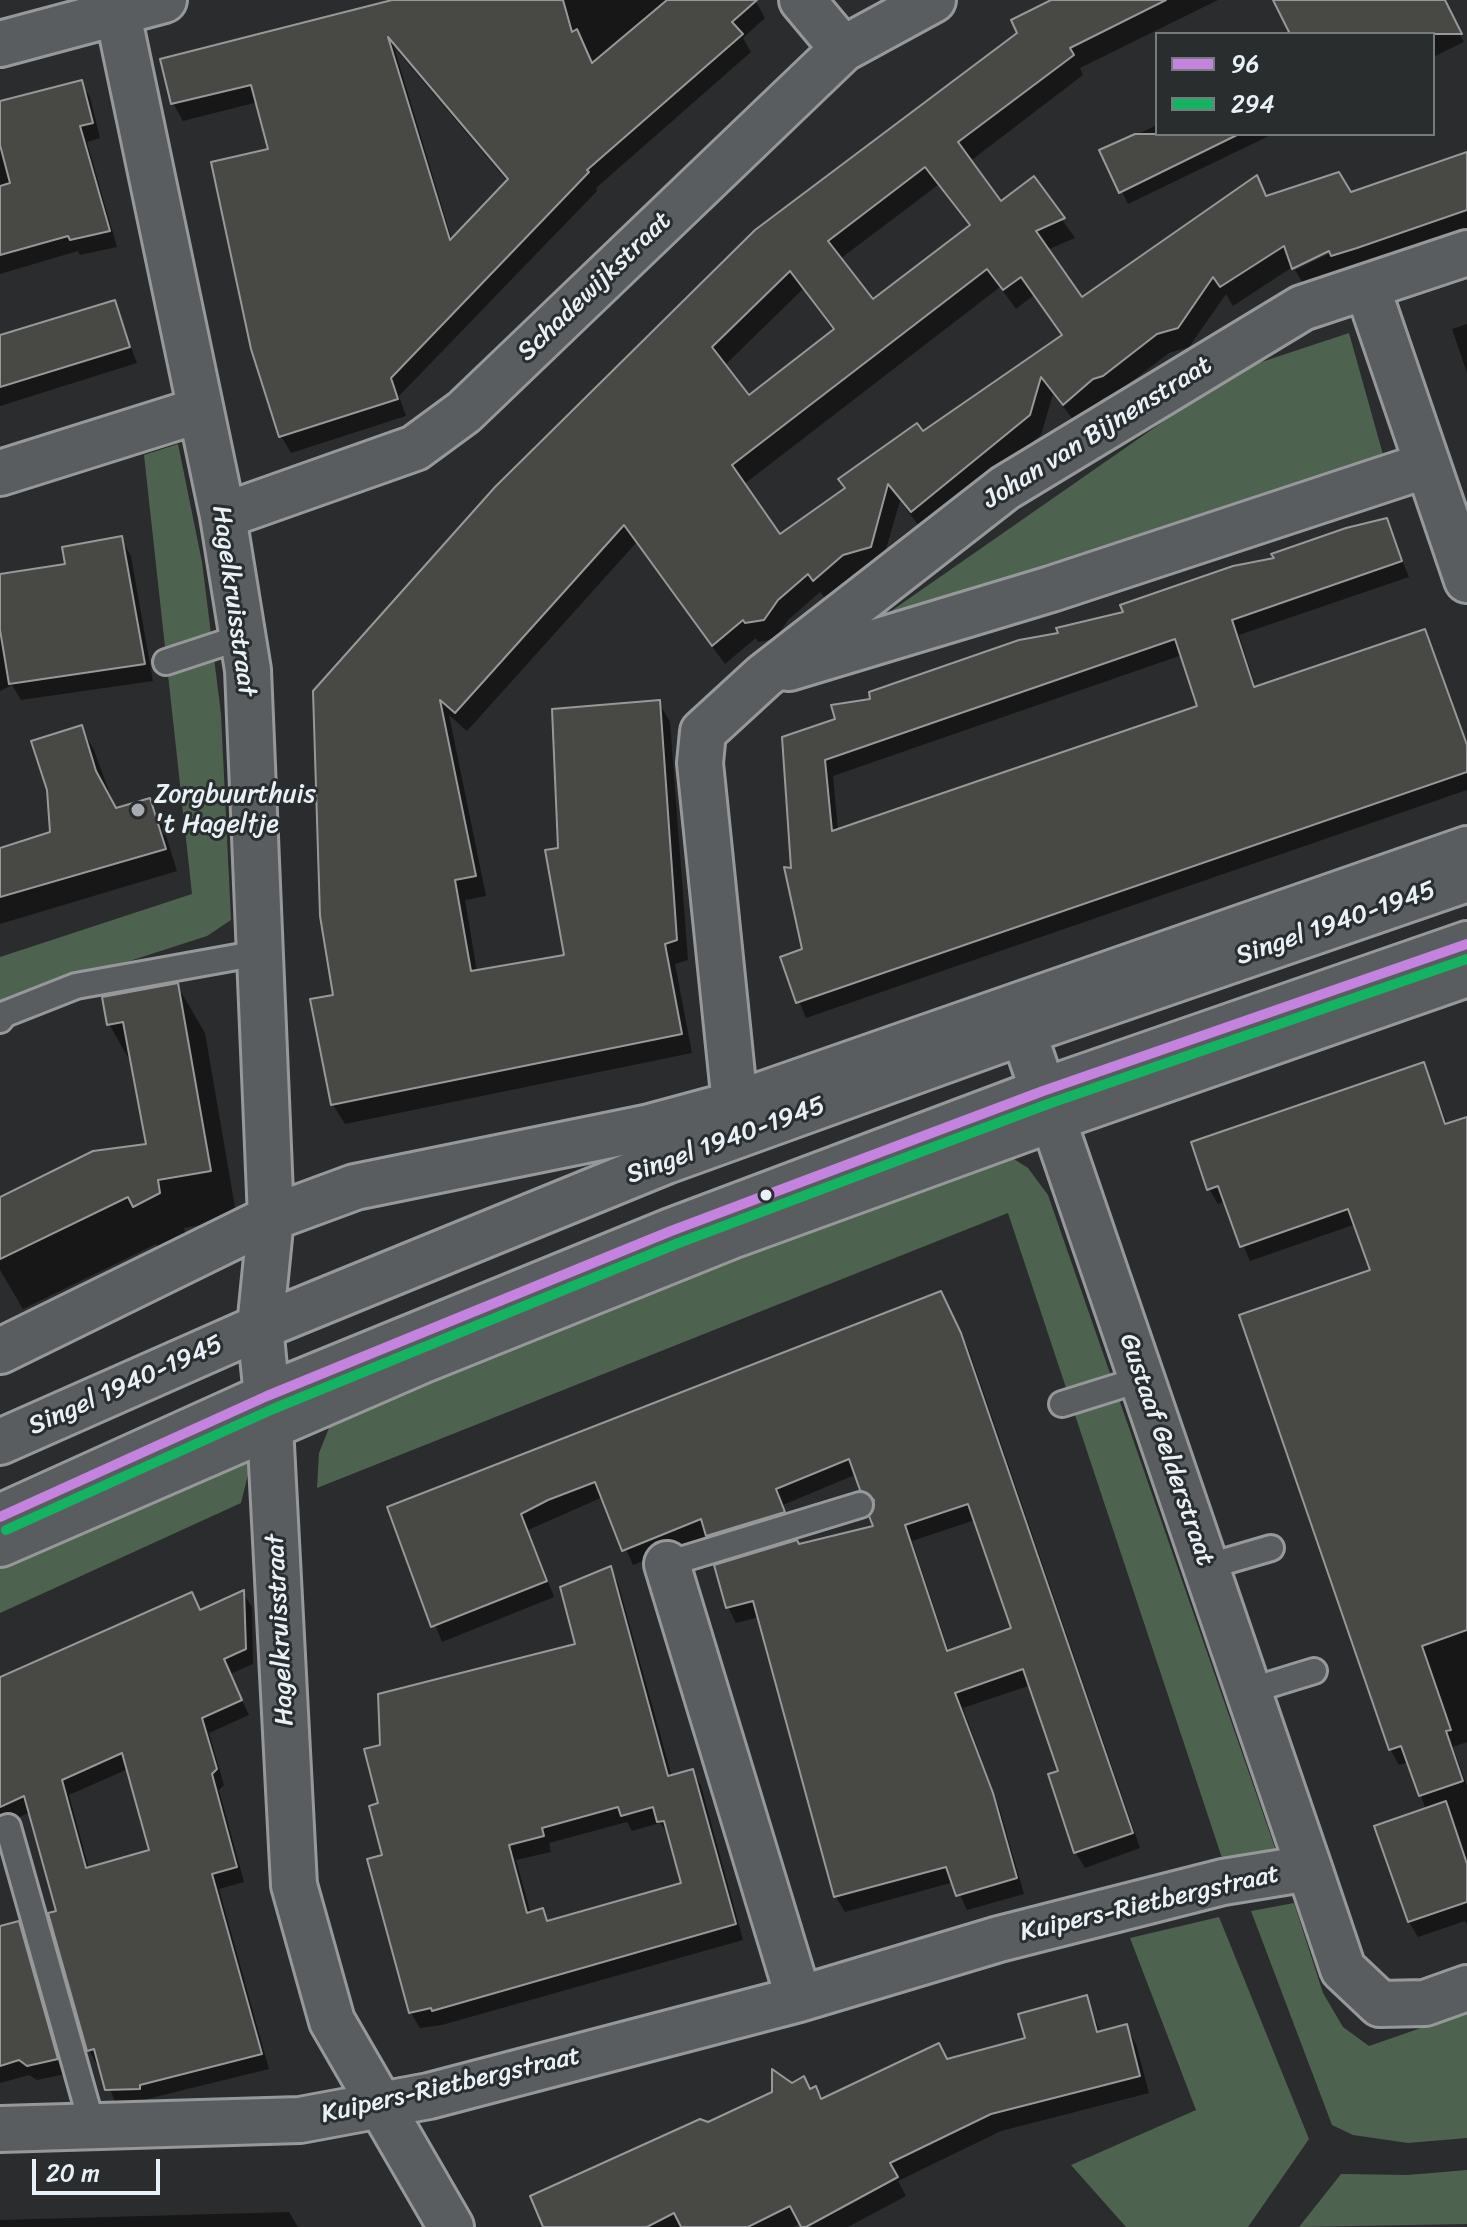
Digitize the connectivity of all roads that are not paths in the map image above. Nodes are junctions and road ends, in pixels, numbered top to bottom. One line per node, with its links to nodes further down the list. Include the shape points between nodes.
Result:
1 (164, 0): 4 (street)
2 (802, 0): 6 (street)
3 (933, 0): 6 (street, Schadewijkstraat)
4 (117, 7): 5 (street); 9 (street, Hagelkruisstraat)
5 (0, 44)
6 (843, 49): 12 (street, Schadewijkstraat, via 464,412 415,448)
7 (1467, 253): 8 (street, Johan van Bijnenstraat)
8 (1367, 287): 10 (street); 16 (street, Johan van Bijnenstraat, via 1288,316 1005,488)
9 (200, 410): 11 (street); 12 (street, Hagelkruisstraat)
10 (1427, 465): 13 (street); 16 (street, Johan van Bijnenstraat, via 1051,589)
11 (0, 473)
12 (223, 516): 14 (street, Hagelkruisstraat)
13 (1467, 580)
14 (242, 637): 15 (lane); 20 (street, Hagelkruisstraat, via 248,670)
15 (166, 662)
16 (764, 676): 24 (street, Johan van Bijnenstraat, via 703,732 700,763)
17 (1467, 849): 24 (street, Singel 1940-1945)
18 (1467, 879): 23 (street, Singel 1940-1945)
19 (1467, 944): 25 (street)
20 (259, 953): 22 (lane, via 76,986); 26 (street, Hagelkruisstraat)
21 (1467, 975): 25 (street)
22 (0, 1020)
23 (1023, 1032): 25 (street, Gustaaf Gelderstraat); 27 (street, Singel 1940-1945, via 666,1161)
24 (735, 1104): 26 (street, Singel 1940-1945, via 650,1127 355,1187)
25 (1048, 1105): 29 (street, Gustaaf Gelderstraat); 31 (street, via 671,1231)
26 (271, 1218): 27 (street, Hagelkruisstraat); 28 (street, Singel 1940-1945)
27 (260, 1327): 31 (street, Hagelkruisstraat); 32 (street, Singel 1940-1945)
28 (0, 1351)
29 (1142, 1379): 30 (lane); 38 (street, Gustaaf Gelderstraat)
30 (1062, 1404)
31 (269, 1411): 34 (street); 35 (street); 45 (street, Hagelkruisstraat, via 294,1885 332,2021)
32 (0, 1442)
33 (860, 1505): 37 (lane)
34 (0, 1517)
35 (0, 1544)
36 (1271, 1548): 38 (lane)
37 (667, 1564): 44 (street)
38 (1206, 1567): 40 (street, Gustaaf Gelderstraat)
39 (1314, 1671): 40 (lane)
40 (1249, 1691): 42 (street, Gustaaf Gelderstraat)
41 (0, 1830): 46 (lane, via 8,1827)
42 (1309, 1868): 43 (street, Kuipers-Rietbergstraat, via 1343,1969 1380,2004 1425,2003); 44 (street, Kuipers-Rietbergstraat, via 1223,1882 999,1939)
43 (1467, 1988)
44 (799, 1999): 45 (street, Kuipers-Rietbergstraat)
45 (380, 2105): 46 (street, Kuipers-Rietbergstraat, via 300,2120); 48 (street, Hagelkruisstraat)
46 (93, 2128): 47 (street, Kuipers-Rietbergstraat)
47 (0, 2129)
48 (451, 2227)

